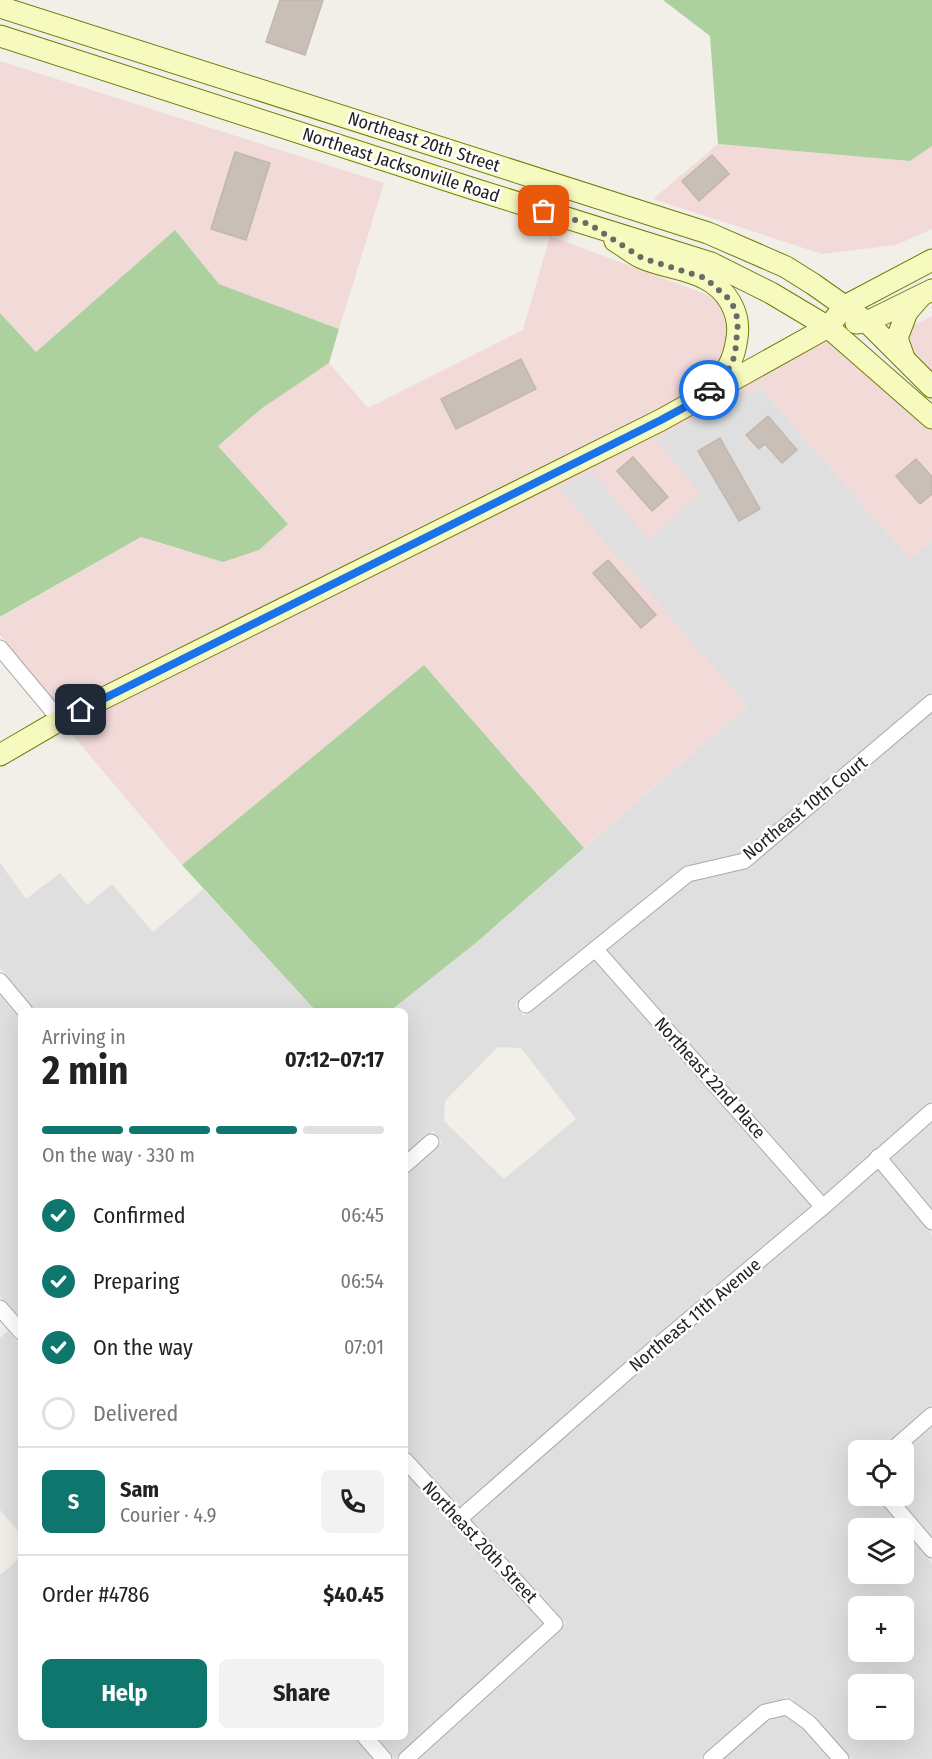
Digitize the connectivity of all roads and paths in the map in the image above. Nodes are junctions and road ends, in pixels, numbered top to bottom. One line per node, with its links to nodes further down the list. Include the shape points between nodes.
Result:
1 (0, 7): 3 (main road, Northeast 20th Street)
2 (0, 36): 4 (main road, Northeast Jacksonville Road)
3 (349, 118): 4 (main road); 8 (main road, Northeast 20th Street, via 708,232 786,267)
4 (341, 146): 5 (main road, Northeast Jacksonville Road)
5 (589, 224): 10 (main road, Northeast Jacksonville Road, via 711,262); 13 (main road, via 642,258 705,278 735,309 735,355 730,367)
6 (932, 260): 8 (main road)
7 (927, 293): 9 (main road); 11 (main road, via 907,312 897,338)
8 (845, 306): 9 (main road, Northeast 20th Street); 10 (main road)
9 (867, 322): 10 (main road); 11 (main road, Northeast 20th Street)
10 (828, 327): 13 (main road); 14 (main road, Northeast Jacksonville Road)
11 (904, 358): 12 (main road, Northeast 20th Street)
12 (932, 387)
13 (698, 400): 17 (main road)
14 (932, 418)
15 (0, 648): 17 (street)
16 (932, 702): 19 (street, Northeast 10th Court, via 744,861 688,874)
17 (60, 720): 18 (main road)
18 (0, 755)
19 (596, 950): 21 (street, Northeast 10th Court); 27 (street, Northeast 22nd Place)
20 (0, 981): 22 (street)
21 (526, 1005)
22 (22, 1008)
23 (932, 1111): 25 (street, Northeast 11th Avenue)
24 (431, 1142): 26 (street)
25 (878, 1157): 27 (street, Northeast 11th Avenue); 28 (street)
26 (408, 1162)
27 (823, 1207): 35 (street, Northeast 11th Avenue)
28 (932, 1222)
29 (3, 1319): 30 (street)
30 (18, 1330)
31 (932, 1415): 32 (street)
32 (903, 1440)
33 (408, 1463): 35 (street, Northeast 20th Street)
34 (895, 1506): 36 (street)
35 (458, 1520): 39 (street, Northeast 20th Street, via 555,1624)
36 (932, 1550)
37 (368, 1740): 38 (street)
38 (384, 1759)
39 (406, 1759)
40 (711, 1759): 41 (street, via 765,1712 787,1707 809,1723)
41 (841, 1759)

